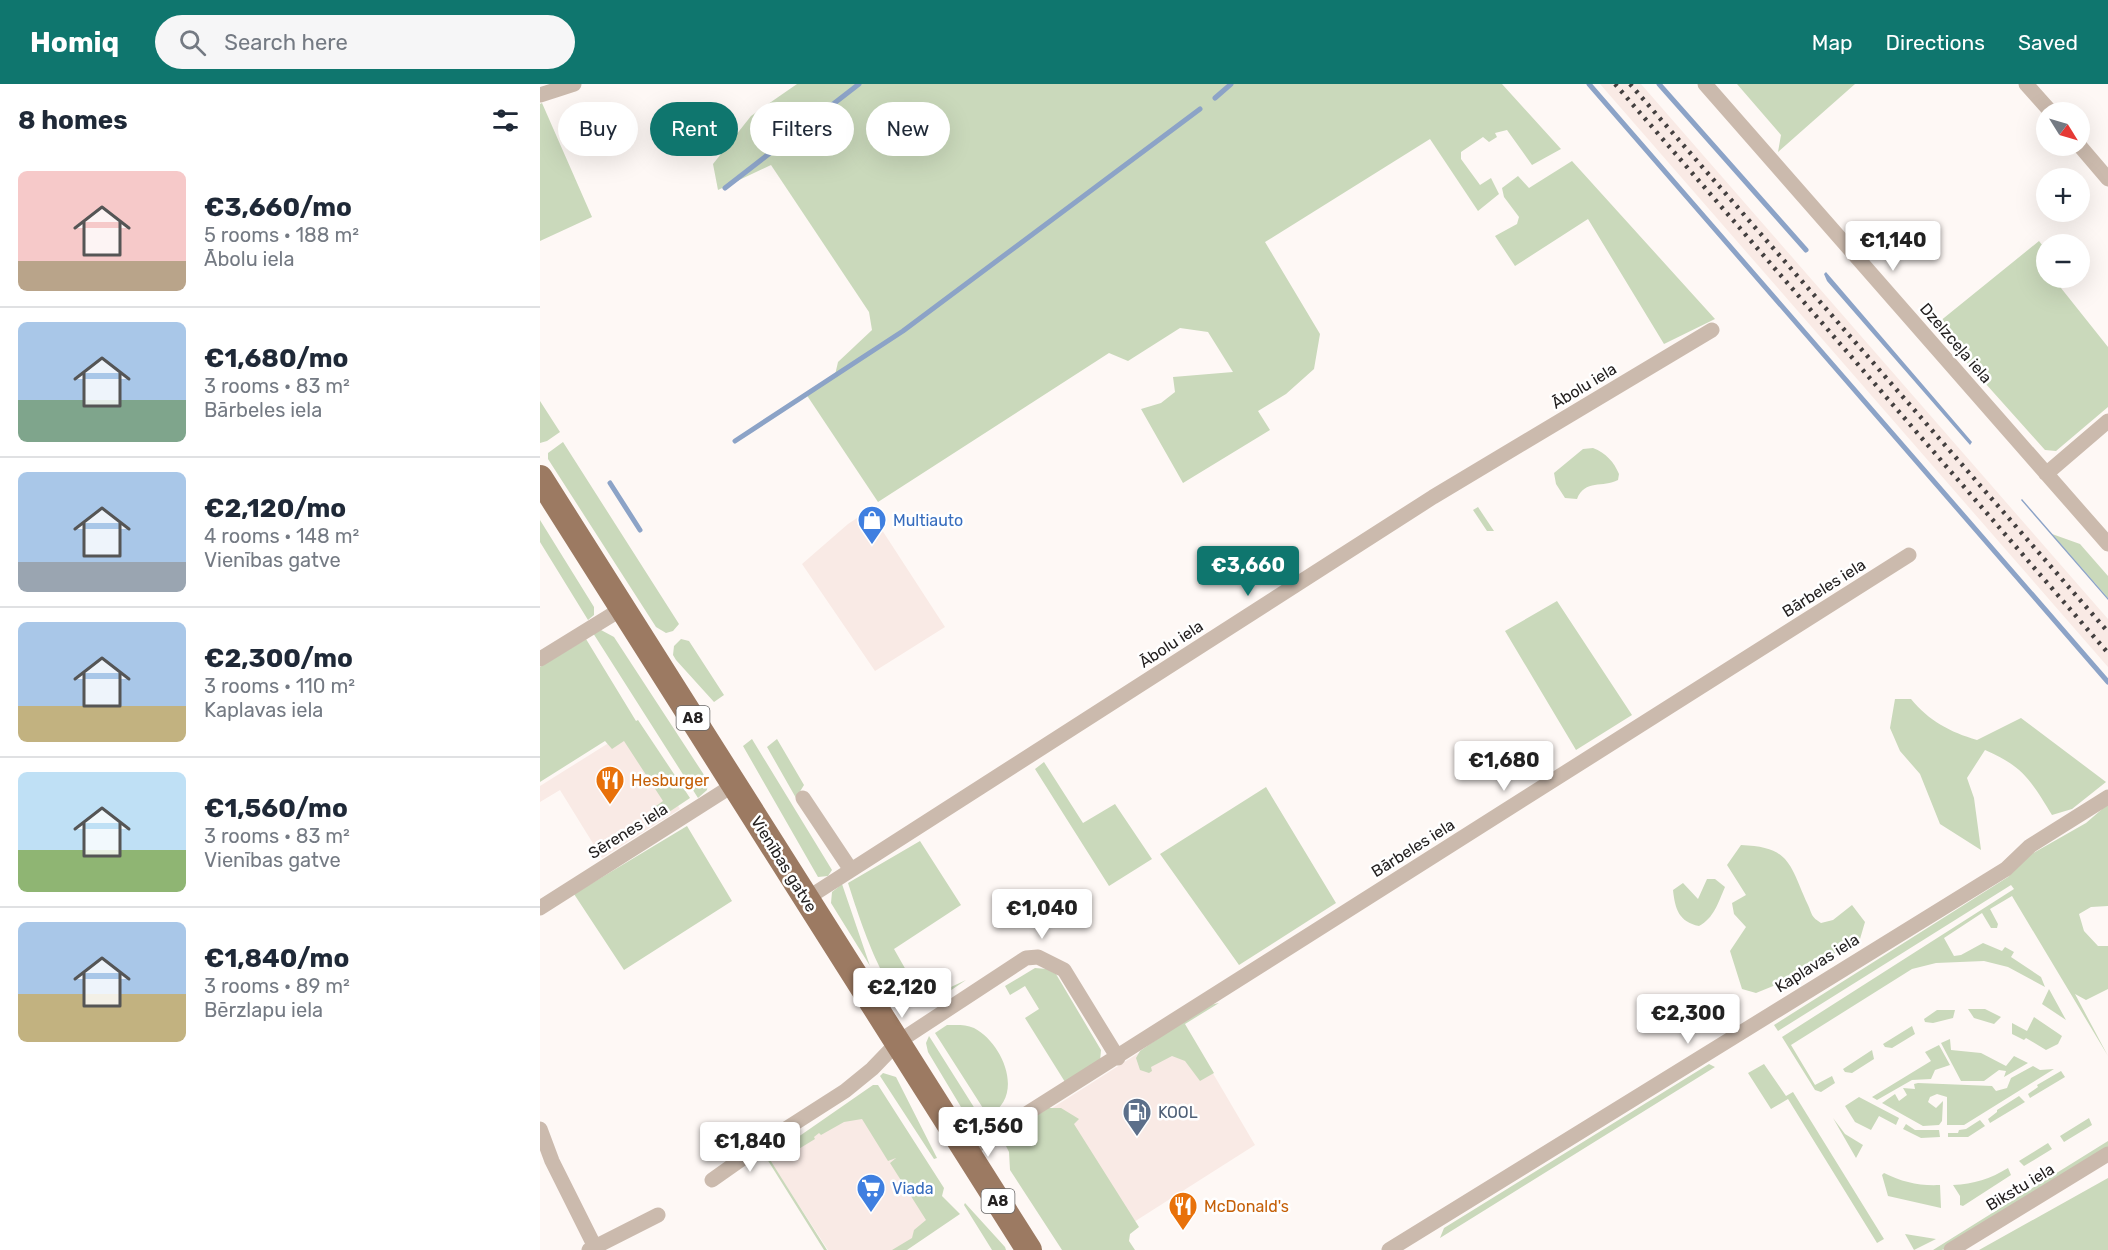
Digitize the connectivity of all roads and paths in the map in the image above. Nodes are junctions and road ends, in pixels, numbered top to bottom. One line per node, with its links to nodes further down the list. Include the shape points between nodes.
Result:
1 (574, 84): 4 (street)
2 (1705, 84): 10 (street, Dzelzceļa iela)
3 (2026, 84): 5 (street)
4 (540, 95)
5 (2042, 102)
6 (2088, 156): 7 (street)
7 (2108, 179)
8 (1712, 330): 19 (street, Ābolu iela, via 1433,497)
9 (2108, 421): 10 (street)
10 (2046, 474): 12 (street, Dzelzceļa iela)
11 (540, 478): 14 (highway, Vienības gatve / A8)
12 (2108, 543)
13 (1909, 555): 23 (street, Bārbeles iela)
14 (623, 608): 15 (street); 16 (highway, Vienības gatve / A8)
15 (540, 659)
16 (735, 784): 20 (highway, Vienības gatve / A8); 21 (street, Sērenes iela)
17 (2108, 797): 31 (street, Kaplavas iela, via 2030,846 2006,869)
18 (803, 798): 19 (street)
19 (851, 870): 20 (street, Ābolu iela)
20 (806, 899): 22 (highway, Vienības gatve / A8)
21 (540, 908)
22 (898, 1042): 23 (street, via 1026,958 1038,957 1064,970); 25 (highway, Vienības gatve / A8); 27 (street, via 845,1091)
23 (1118, 1058): 25 (street, Bārbeles iela)
24 (540, 1129): 29 (street)
25 (966, 1152): 30 (highway, Vienības gatve / A8)
26 (2108, 1155): 32 (street, Bikstu iela)
27 (712, 1180)
28 (658, 1215): 29 (street)
29 (592, 1248)
30 (1029, 1250)
31 (1389, 1250)
32 (1951, 1250)

